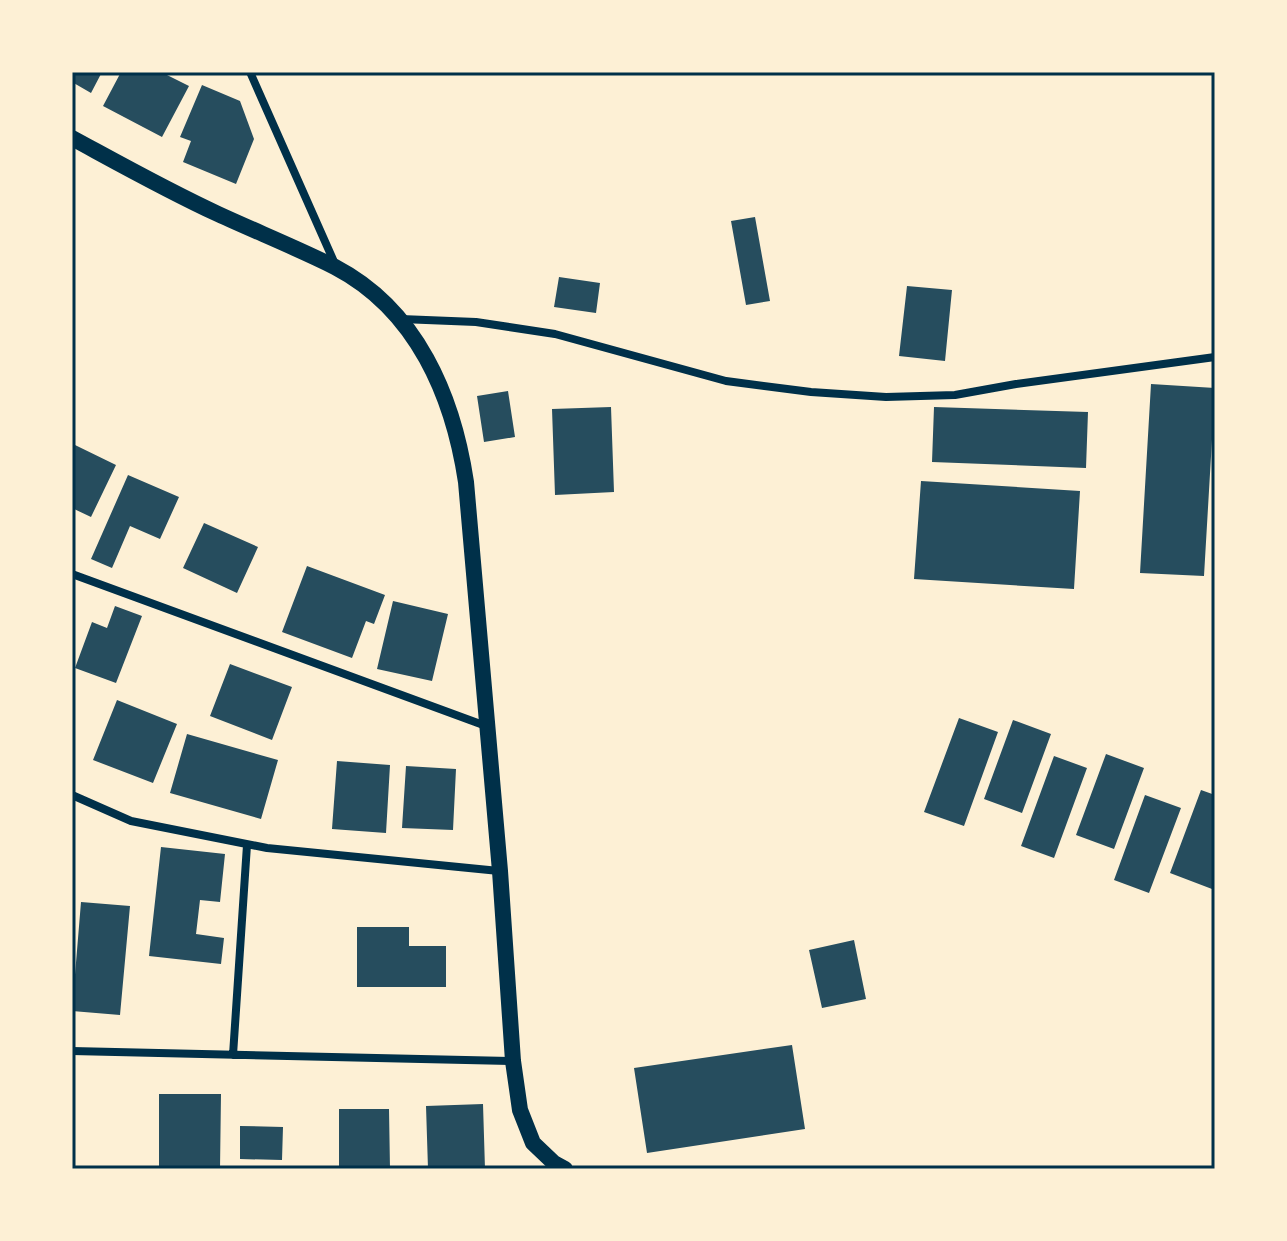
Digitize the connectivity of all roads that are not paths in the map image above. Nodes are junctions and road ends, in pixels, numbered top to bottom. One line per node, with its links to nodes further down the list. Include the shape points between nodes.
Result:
1 (250, 72): 3 (street)
2 (72, 138): 3 (main road, via 181,197)
3 (337, 268): 4 (main road)
4 (401, 319): 5 (street, via 476,322 555,334 726,381 886,397 955,395); 7 (main road, via 430,360 461,448)
5 (1215, 357)
6 (72, 574): 7 (street)
7 (487, 727): 10 (main road)
8 (72, 795): 9 (street, via 131,821)
9 (247, 845): 10 (street); 12 (street)
10 (500, 871): 13 (main road)
11 (72, 1051): 12 (street)
12 (233, 1055): 13 (street)
13 (513, 1061): 14 (main road, via 520,1110 533,1143)
14 (556, 1167)

